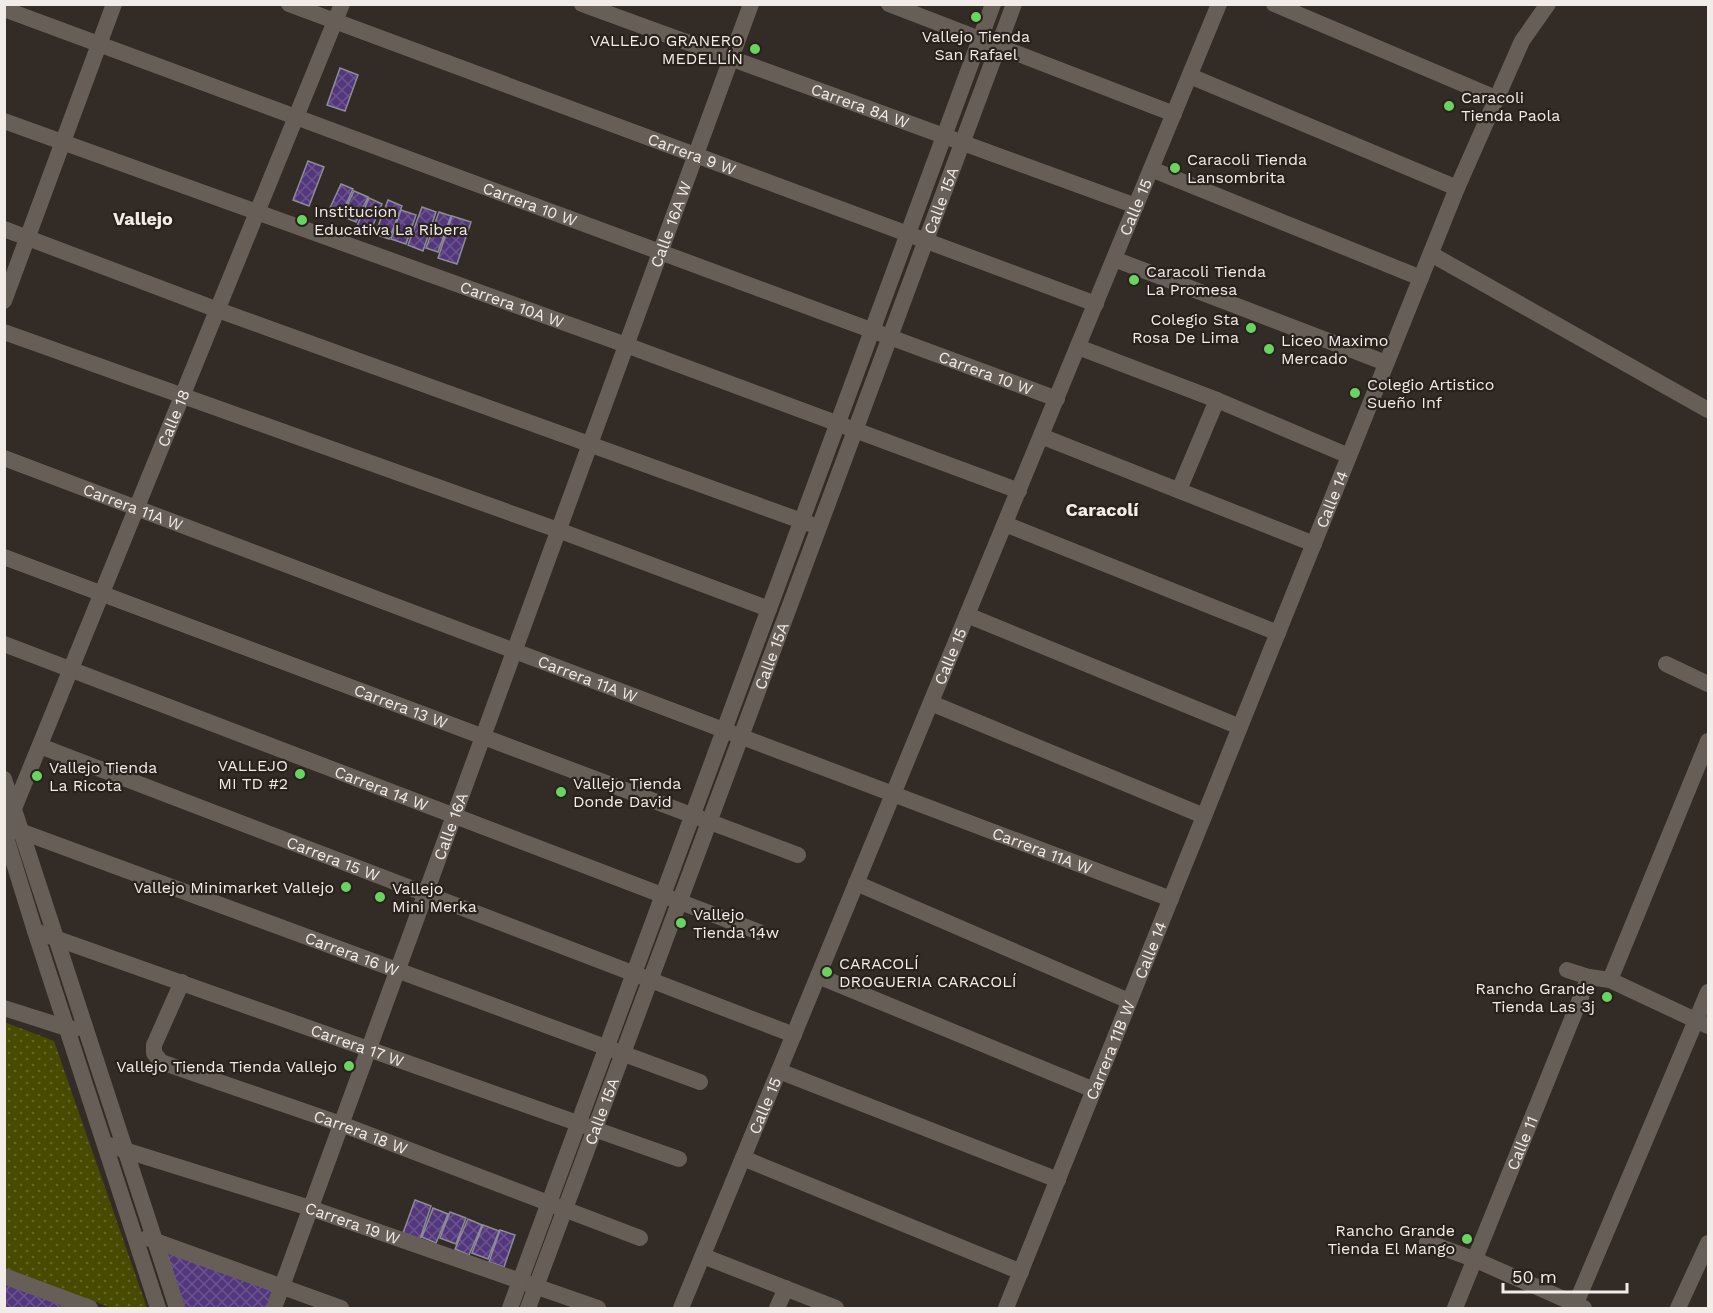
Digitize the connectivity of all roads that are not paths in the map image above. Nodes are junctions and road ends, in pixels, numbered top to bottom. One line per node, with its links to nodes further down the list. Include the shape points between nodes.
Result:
1 (114, 4): 15 (street)
2 (289, 4): 13 (street, Carrera 9 W)
3 (342, 4): 13 (street, Calle 18)
4 (582, 4): 17 (street, Carrera 8A W)
5 (751, 4): 17 (street, Calle 16A W)
6 (889, 4): 14 (street)
7 (993, 4): 14 (street, Calle 15A)
8 (1014, 4): 16 (street, Calle 15A)
9 (1274, 4): 19 (street)
10 (1546, 5): 19 (street, Calle 14, via 1522,41)
11 (1215, 6): 18 (street, Calle 15)
12 (4, 9): 15 (street, Carrera 10 W)
13 (335, 22): 21 (street, Calle 18); 26 (street, Carrera 9 W)
14 (980, 39): 16 (street); 23 (street, Calle 15A)
15 (99, 44): 21 (street, Carrera 10 W); 24 (street)
16 (998, 47): 20 (street); 25 (street, Calle 15A)
17 (731, 59): 23 (street, Carrera 8A W); 26 (street, Calle 16A W)
18 (1190, 76): 20 (street, Calle 15); 28 (street)
19 (1496, 98): 28 (street, Calle 14)
20 (1174, 114): 27 (street, Calle 15)
21 (296, 117): 30 (street, Calle 18); 35 (street, Carrera 10 W)
22 (4, 121): 24 (street, Carrera 10A W)
23 (944, 136): 25 (street, Carrera 8A W); 32 (street, Calle 15A)
24 (63, 142): 30 (street, Carrera 10A W); 33 (street)
25 (962, 143): 29 (street, Carrera 8A W); 34 (street, Calle 15A)
26 (695, 156): 32 (street, Carrera 9 W); 35 (street, Calle 16A W)
27 (1151, 169): 29 (street, Calle 15); 38 (street)
28 (1457, 188): 36 (street, Calle 14)
29 (1136, 206): 37 (street, Calle 15)
30 (257, 213): 41 (street, Calle 18); 45 (street, Carrera 10A W)
31 (4, 229): 33 (street)
32 (908, 234): 34 (street, Carrera 9 W); 42 (street, Calle 15A)
33 (28, 238): 39 (street); 41 (street)
34 (926, 241): 40 (street, Carrera 9 W); 44 (street, Calle 15A)
35 (660, 252): 42 (street, Carrera 10 W); 45 (street, Calle 16A W)
36 (1431, 254): 38 (street, Calle 14); 51 (street)
37 (1114, 259): 40 (street, Calle 15); 47 (street)
38 (1421, 278): 47 (street, Calle 14)
39 (4, 301)
40 (1096, 304): 46 (street, Calle 15)
41 (218, 310): 48 (street, Calle 18); 55 (street)
42 (872, 330): 44 (street, Carrera 10 W); 52 (street, Calle 15A)
43 (4, 332): 48 (street)
44 (890, 337): 49 (street, Carrera 10 W); 53 (street, Calle 15A)
45 (626, 345): 52 (street, Carrera 10A W); 55 (street, Calle 16A)
46 (1078, 347): 49 (street, Calle 15); 50 (street)
47 (1386, 363): 56 (street, Calle 14)
48 (183, 396): 60 (street, Calle 18); 64 (street)
49 (1057, 399): 54 (street, Calle 15)
50 (1216, 400): 56 (street); 58 (street)
51 (1708, 410)
52 (837, 425): 53 (street, Carrera 10A W); 61 (street, Calle 15A)
53 (855, 431): 59 (street, Carrera 10A W); 63 (street, Calle 15A)
54 (1041, 436): 58 (street); 59 (street, Calle 15)
55 (589, 446): 61 (street); 64 (street, Calle 16A)
56 (1349, 456): 65 (street, Calle 14)
57 (4, 458): 60 (street, Carrera 11A W)
58 (1179, 490): 65 (street)
59 (1019, 491): 62 (street, Calle 15)
60 (137, 508): 67 (street, Calle 18); 74 (street, Carrera 11A W)
61 (801, 521): 63 (street); 68 (street, Calle 15A)
62 (1005, 524): 69 (street, Calle 15); 71 (street)
63 (819, 528): 72 (street, Calle 15A)
64 (558, 530): 68 (street); 74 (street, Calle 16A)
65 (1314, 544): 71 (street, Calle 14)
66 (4, 557): 67 (street, Carrera 13 W)
67 (102, 593): 76 (street, Calle 18); 81 (street, Carrera 13 W)
68 (769, 609): 70 (street, Calle 15A)
69 (967, 615): 78 (street, Calle 15); 79 (street)
70 (762, 629): 72 (street); 80 (street, Calle 15A)
71 (1278, 633): 79 (street, Calle 14)
72 (779, 635): 82 (street, Calle 15A)
73 (4, 644): 76 (street, Carrera 14 W)
74 (514, 651): 80 (street, Carrera 11A W); 81 (street, Calle 16A)
75 (1666, 664): 77 (street)
76 (71, 669): 84 (street, Calle 18); 89 (street, Carrera 14 W)
77 (1708, 683)
78 (931, 703): 86 (street, Calle 15); 90 (street)
79 (1240, 727): 90 (street, Calle 14)
80 (724, 730): 82 (street, Carrera 11A W); 88 (street, Calle 15A)
81 (483, 736): 88 (street, Carrera 13 W); 89 (street, Calle 16A)
82 (741, 736): 86 (street, Carrera 11A W); 91 (street, Calle 15A)
83 (1708, 741): 108 (street)
84 (40, 746): 87 (street, Calle 18); 95 (street, Carrera 15 W)
85 (4, 779): 87 (street)
86 (894, 794): 94 (street, Calle 15); 97 (street, Carrera 11A W)
87 (15, 808): 92 (street)
88 (693, 815): 91 (street, Carrera 13 W); 96 (street, Calle 15A)
89 (454, 816): 95 (street, Calle 16A); 96 (street, Carrera 14 W)
90 (1204, 816): 97 (street, Calle 14)
91 (709, 821): 93 (street, Carrera 13 W); 98 (street, Calle 15A)
92 (8, 832): 99 (street); 101 (street); 103 (street, Carrera 16 W)
93 (798, 855)
94 (856, 883): 105 (street, Calle 15); 111 (street, Carrera 11B W)
95 (425, 893): 103 (street, Calle 16A); 104 (street, Carrera 15 W)
96 (663, 896): 98 (street, Carrera 14 W); 104 (street, Calle 15A)
97 (1171, 898): 111 (street, Calle 14)
98 (680, 902): 100 (street, Carrera 14 W); 107 (street, Calle 15A)
99 (35, 931): 101 (street, Carrera 17 W); 114 (street)
100 (759, 932)
101 (56, 938): 109 (street, Carrera 17 W); 115 (street)
102 (1567, 970): 106 (street)
103 (397, 971): 117 (street, Carrera 16 W); 118 (street, Calle 16A)
104 (634, 974): 107 (street, Carrera 15 W); 117 (street, Calle 15A)
105 (818, 976): 116 (street, Calle 15); 122 (street)
106 (1589, 977): 108 (street); 138 (street, Calle 11)
107 (651, 980): 116 (street, Carrera 15 W); 119 (street, Calle 15A)
108 (1610, 980): 113 (street)
109 (182, 982): 118 (street, Carrera 17 W); 123 (street, Carrera 18 W, via 154,1045 153,1053 161,1062)
110 (1708, 992): 113 (street)
111 (1129, 1001): 122 (street, Carrera 11B W)
112 (4, 1008): 114 (street)
113 (1702, 1023): 144 (street)
114 (67, 1029): 115 (street); 125 (street)
115 (86, 1029): 126 (street)
116 (794, 1035): 120 (street, Calle 15)
117 (606, 1048): 119 (street, Carrera 16 W); 124 (street, Calle 15A)
118 (369, 1049): 123 (street, Calle 16A); 124 (street, Carrera 17 W)
119 (623, 1054): 121 (street, Carrera 16 W); 124 (street, Calle 15A)
120 (779, 1071): 127 (street, Calle 15); 129 (street)
121 (700, 1082)
122 (1094, 1090): 129 (street, Carrera 11B W)
123 (341, 1124): 130 (street, Carrera 18 W); 131 (street, Calle 16A)
124 (586, 1126): 128 (street, Carrera 17 W); 130 (street, Calle 15A)
125 (105, 1144): 126 (street, Carrera 19 W); 132 (street)
126 (125, 1150): 131 (street, Carrera 19 W); 134 (street)
127 (743, 1158): 137 (street, Calle 15); 139 (street)
128 (679, 1159)
129 (1058, 1180): 139 (street, Carrera 11B W)
130 (557, 1206): 133 (street, Carrera 18 W); 141 (street, Calle 15A)
131 (310, 1208): 141 (street, Carrera 19 W); 142 (street, Calle 16A)
132 (134, 1233): 134 (street); 146 (street)
133 (640, 1238)
134 (155, 1241): 142 (street); 147 (street)
135 (1427, 1242): 138 (street)
136 (1708, 1243): 158 (street)
137 (703, 1256): 143 (street); 153 (street, Calle 15)
138 (1476, 1260): 144 (street); 157 (street, Calle 11)
139 (1021, 1272): 156 (street, Carrera 11B W)
140 (4, 1276): 145 (street)
141 (528, 1285): 150 (street, Calle 15A); 151 (street, Calle 15A); 152 (street, Carrera 19 W)
142 (281, 1287): 148 (street, Calle 16A); 149 (street)
143 (786, 1288): 154 (street); 155 (street)
144 (1579, 1307)
145 (90, 1308)
146 (158, 1308)
147 (177, 1308)
148 (274, 1308)
149 (341, 1308)
150 (510, 1308)
151 (528, 1308)
152 (598, 1308)
153 (681, 1308)
154 (777, 1308)
155 (836, 1308)
156 (1006, 1308)
157 (1455, 1308)
158 (1678, 1308)

